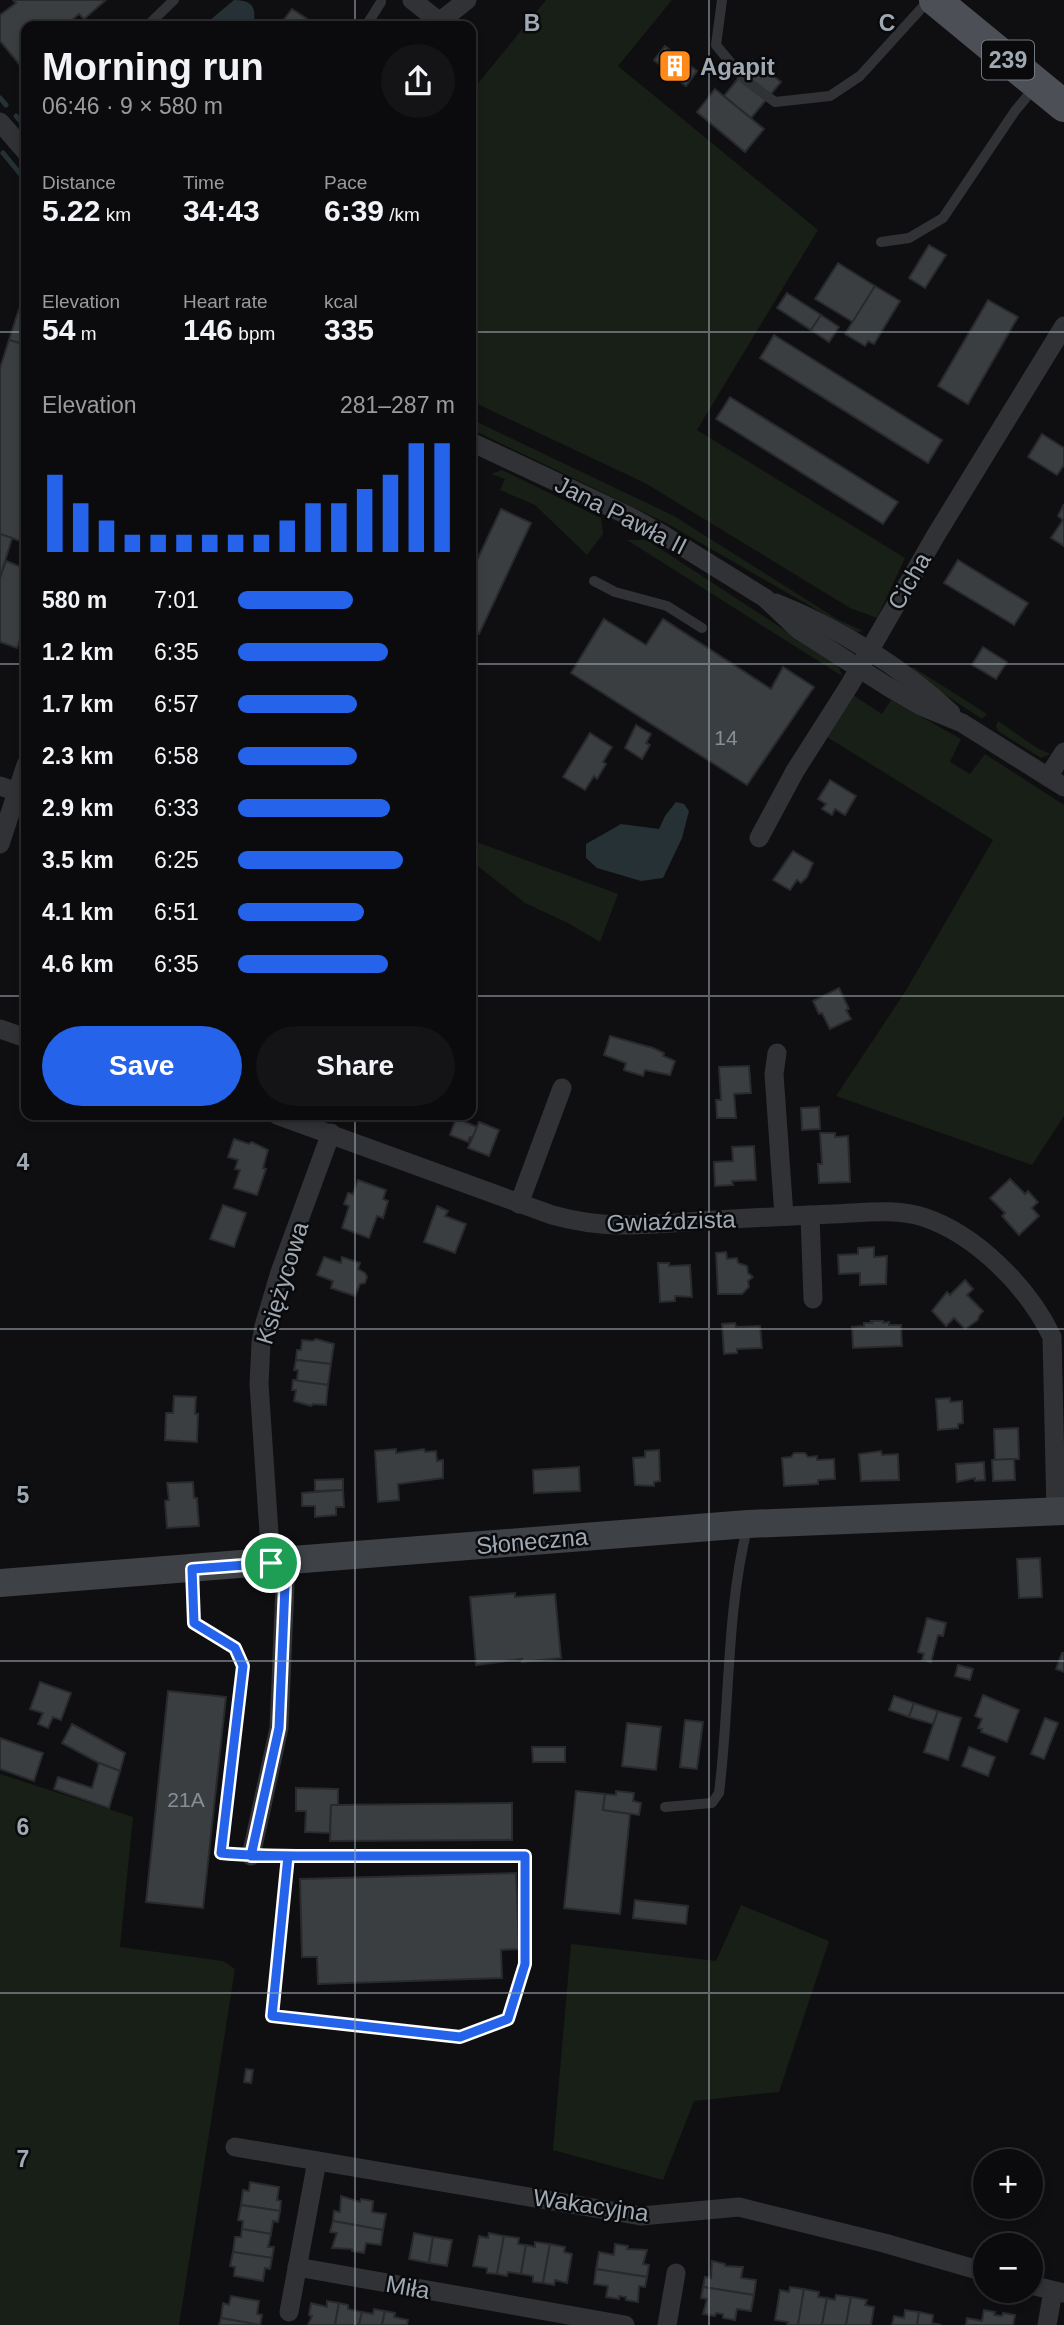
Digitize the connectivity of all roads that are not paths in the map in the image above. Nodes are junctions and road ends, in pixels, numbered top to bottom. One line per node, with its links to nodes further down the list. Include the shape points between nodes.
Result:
1 (174, 0): 8 (lane)
2 (412, 0): 10 (street)
3 (467, 0): 11 (street)
4 (722, 0): 5 (lane, via 716,46 744,79 775,102 830,96 850,83)
5 (929, 0)
6 (935, 0): 12 (main road, 239)
7 (381, 2): 9 (lane)
8 (151, 21)
9 (369, 21)
10 (434, 21)
11 (441, 21)
12 (1037, 83): 13 (main road, 239); 16 (lane, via 943,218 909,238)
13 (1064, 106)
14 (3, 130): 15 (street)
15 (21, 147)
16 (881, 242)
17 (1064, 326): 21 (street, Cicha)
18 (476, 444): 21 (street, Jana Pawła II, via 663,534 765,598 808,616)
19 (594, 581): 20 (lane, via 615,592 667,606)
20 (702, 628)
21 (863, 660): 24 (street, Jana Pawła II, via 930,693 962,723); 26 (street, Cicha)
22 (1064, 752): 24 (street)
23 (21, 772): 25 (street)
24 (1056, 782)
25 (9, 789): 27 (street)
26 (759, 838)
27 (0, 844)
28 (0, 1030): 29 (street)
29 (21, 1036)
30 (777, 1053): 36 (street, via 774,1073)
31 (562, 1088): 34 (street)
32 (292, 1120): 33 (street, Gwiaździsta)
33 (331, 1133): 34 (street, Gwiaździsta); 40 (street, Księżycowa, via 280,1272 261,1343 259,1384)
34 (519, 1204): 36 (street, Gwiaździsta, via 585,1224 621,1226)
35 (810, 1215): 36 (street, Gwiaździsta); 37 (street); 38 (street, Gwiaździsta, via 921,1216 977,1245 1029,1299 1052,1337)
36 (784, 1216)
37 (813, 1298)
38 (1060, 1511): 39 (street, Słoneczna)
39 (748, 1524): 40 (street, Słoneczna); 43 (lane, via 734,1609 719,1793 712,1803)
40 (278, 1562): 41 (street, Słoneczna); 44 (street, Księżycowa, via 279,1728)
41 (192, 1569): 42 (street, Słoneczna); 44 (lane, via 194,1623 235,1648 243,1666 221,1853)
42 (0, 1583)
43 (665, 1807)
44 (251, 1856): 45 (lane)
45 (288, 1856): 45 (lane, via 525,1856 525,1964 508,2019 460,2037 272,2016)
46 (235, 2147): 47 (street, Wakacyjna)
47 (317, 2161): 48 (street); 49 (street, Wakacyjna, via 641,2216 739,2207)
48 (298, 2267): 52 (street); 53 (street, Miła)
49 (973, 2269)
50 (676, 2273): 54 (street)
51 (1058, 2292): 55 (street)
52 (289, 2312)
53 (625, 2325)
54 (667, 2325)
55 (1047, 2325)

